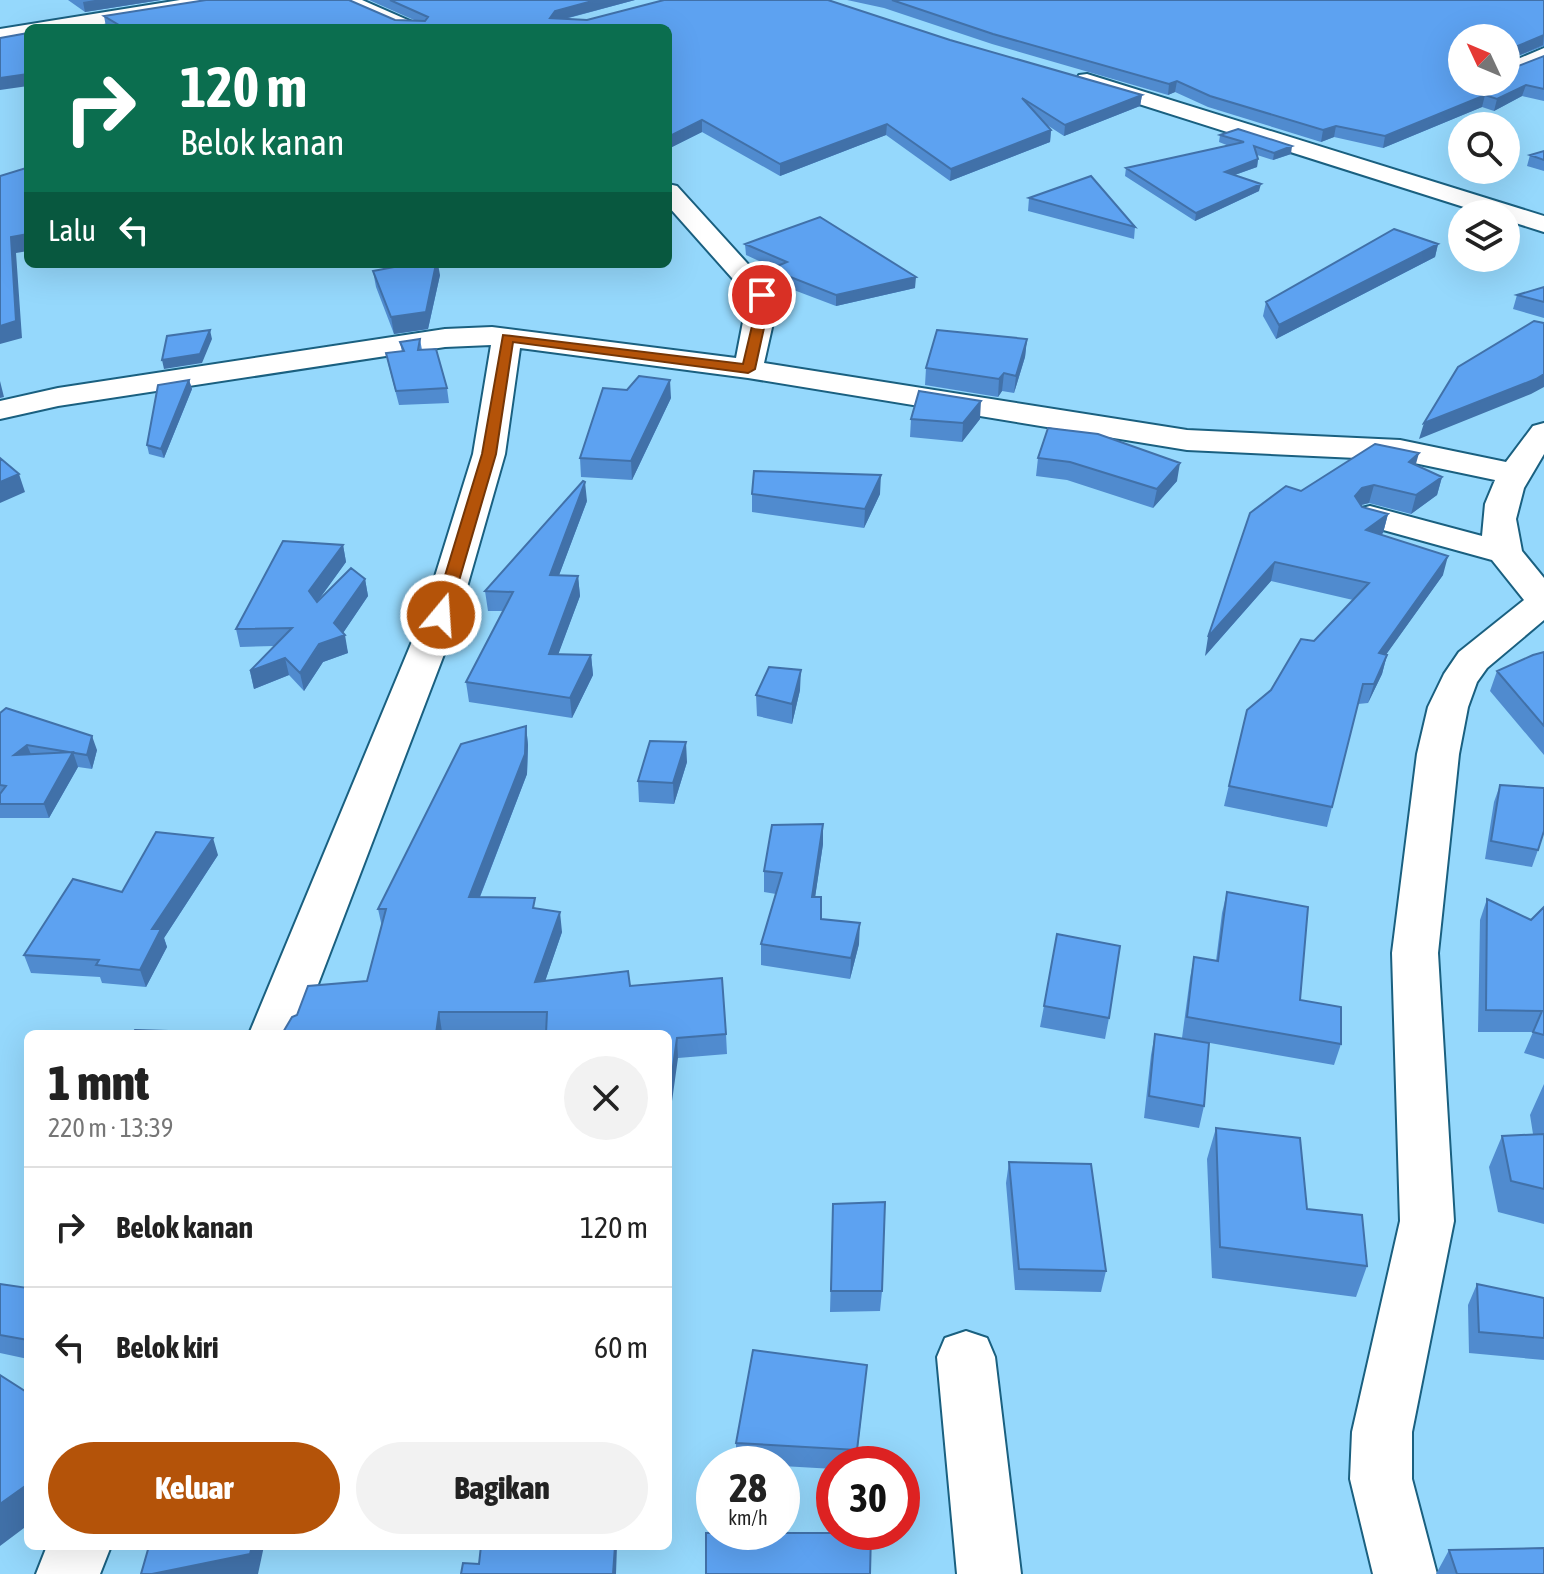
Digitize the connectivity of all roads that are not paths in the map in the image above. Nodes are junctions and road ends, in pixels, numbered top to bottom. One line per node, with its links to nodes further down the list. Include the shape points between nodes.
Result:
1 (215, 0): 3 (street)
2 (345, 0): 4 (street)
3 (68, 24)
4 (406, 24)
5 (24, 31): 6 (street)
6 (0, 35)
7 (1544, 54): 8 (street)
8 (1520, 66)
9 (1062, 73): 11 (street)
10 (672, 195): 13 (street, via 762,295)
11 (1538, 217)
12 (507, 338): 13 (street); 14 (street, via 445,338); 20 (street, via 489,454 441,615)
13 (748, 369): 16 (street, via 1187,440 1400,450)
14 (0, 410)
15 (1544, 433): 16 (street)
16 (1516, 474): 18 (street, via 1498,520)
17 (1370, 516): 18 (street)
18 (1505, 553): 19 (street)
19 (1544, 601): 25 (street, via 1473,660 1458,682 1439,745 1415,953 1427,1221 1382,1432 1381,1479)
20 (276, 1030)
21 (966, 1357): 24 (street)
22 (77, 1550): 23 (street)
23 (68, 1574)
24 (989, 1574)
25 (1405, 1574)

